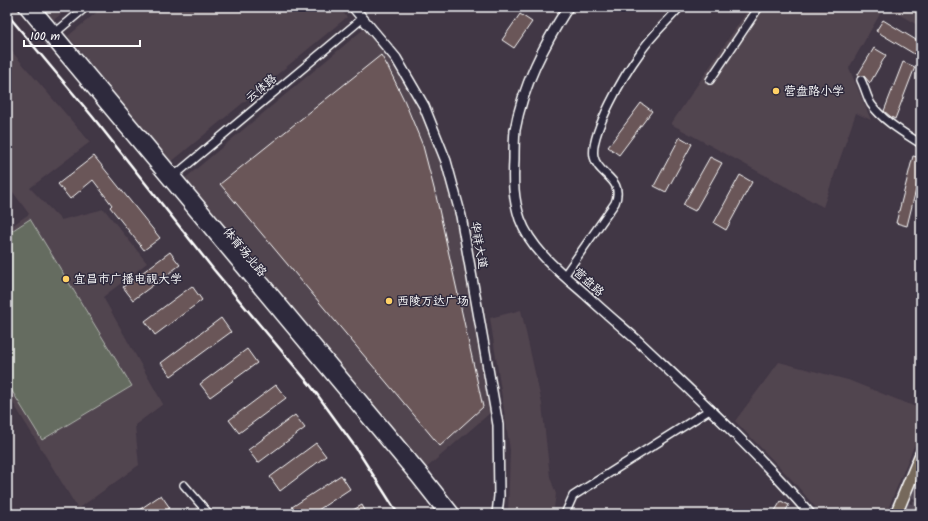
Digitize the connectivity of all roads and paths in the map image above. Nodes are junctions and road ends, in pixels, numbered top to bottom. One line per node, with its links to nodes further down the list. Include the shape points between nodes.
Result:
1 (24, 7): 19 (main road, 体育场北路)
2 (34, 7): 9 (main road, 体育场北路)
3 (86, 7): 9 (street)
4 (353, 7): 8 (street, 华祥大道)
5 (568, 7): 14 (street, 营盘路, via 551,33 529,80 520,107 515,132 513,185 521,222 541,252)
6 (680, 7): 14 (street, via 640,52 604,117 595,142 594,156 596,164 613,182 618,195)
7 (759, 7): 10 (street)
8 (363, 18): 13 (street, 云体路); 21 (street, 华祥大道, via 396,58 424,106 446,161 461,216 498,425)
9 (55, 33): 13 (main road, 体育场北路)
10 (710, 80)
11 (861, 80): 12 (street, via 871,104 901,132)
12 (921, 144)
13 (174, 176): 20 (main road, 体育场北路)
14 (564, 276): 15 (street, 营盘路)
15 (711, 409): 22 (street, via 573,496); 23 (street, 营盘路, via 782,481)
16 (921, 454): 24 (main road)
17 (184, 485): 18 (street)
18 (209, 514)
19 (445, 514)
20 (455, 514)
21 (497, 514)
22 (565, 514)
23 (810, 514)
24 (896, 514)

